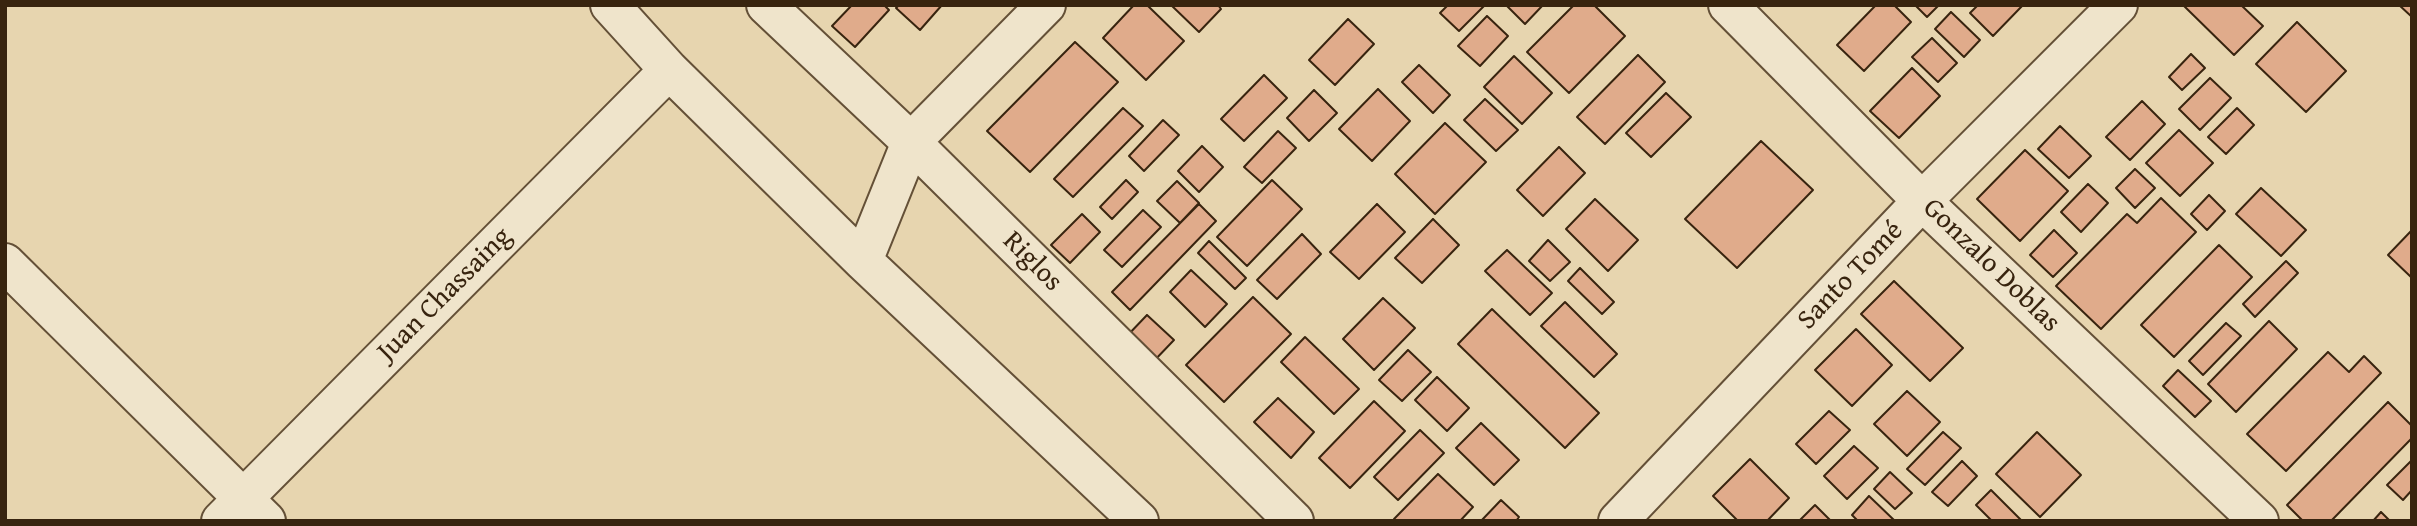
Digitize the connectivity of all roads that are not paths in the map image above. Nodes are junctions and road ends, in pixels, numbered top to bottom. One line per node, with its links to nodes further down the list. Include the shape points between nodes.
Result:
1 (766, 5): 7 (street, Riglos)
2 (1046, 5): 7 (street)
3 (1728, 5): 8 (street, Gonzalo Doblas)
4 (2118, 5): 8 (street, Santo Tomé)
5 (624, 11): 6 (street)
6 (669, 70): 9 (street); 11 (street, Juan Chassaing)
7 (911, 142): 9 (street); 13 (street, Riglos)
8 (1922, 201): 14 (street, Santo Tomé); 15 (street, Gonzalo Doblas)
9 (863, 261): 12 (street)
10 (5, 263): 11 (street)
11 (243, 513)
12 (1139, 521)
13 (1294, 521)
14 (1618, 521)
15 (2259, 521)

